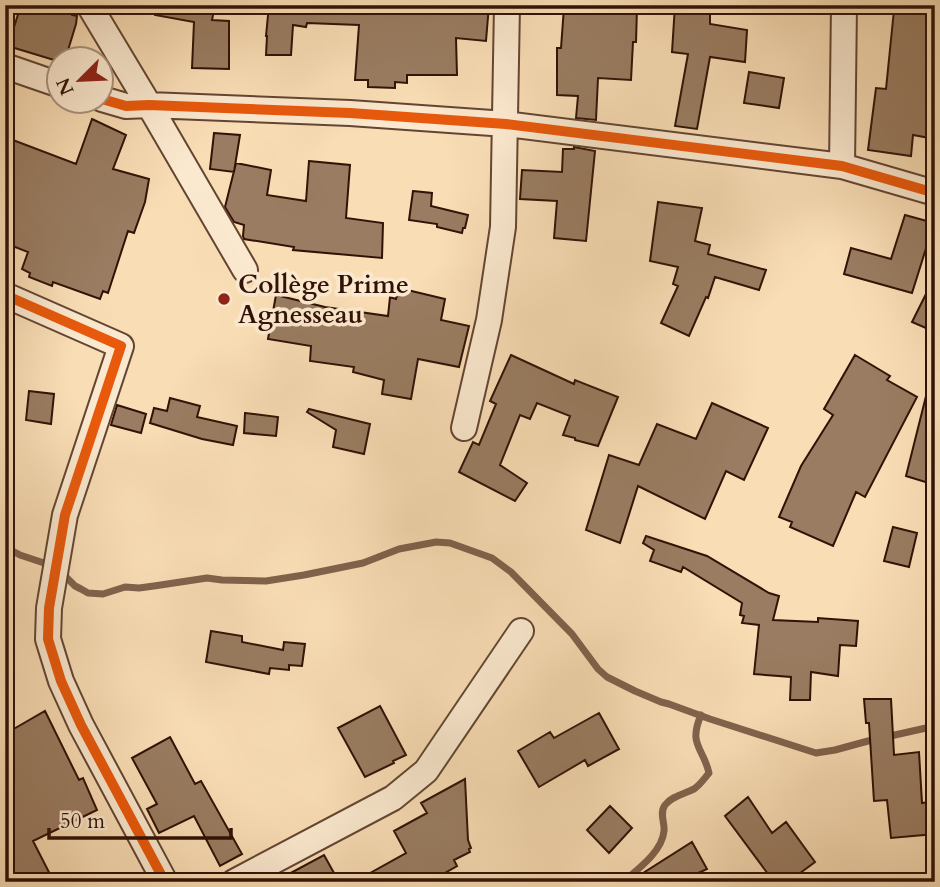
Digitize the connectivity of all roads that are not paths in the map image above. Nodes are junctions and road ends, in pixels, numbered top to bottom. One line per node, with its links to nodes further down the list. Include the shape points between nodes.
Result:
1 (89, 5): 7 (street)
2 (507, 5): 8 (street)
3 (844, 5): 9 (street)
4 (5, 66): 5 (street)
5 (46, 80)
6 (116, 103): 7 (street)
7 (149, 105): 8 (street); 11 (street)
8 (506, 124): 9 (street); 13 (street, via 503,227 489,320)
9 (842, 166): 10 (street)
10 (935, 192)
11 (245, 270)
12 (5, 295): 15 (street, via 121,346 65,515 48,608 48,639 81,725)
13 (464, 428)
14 (521, 631): 16 (street, via 426,771 393,798)
15 (165, 882)
16 (234, 882)

